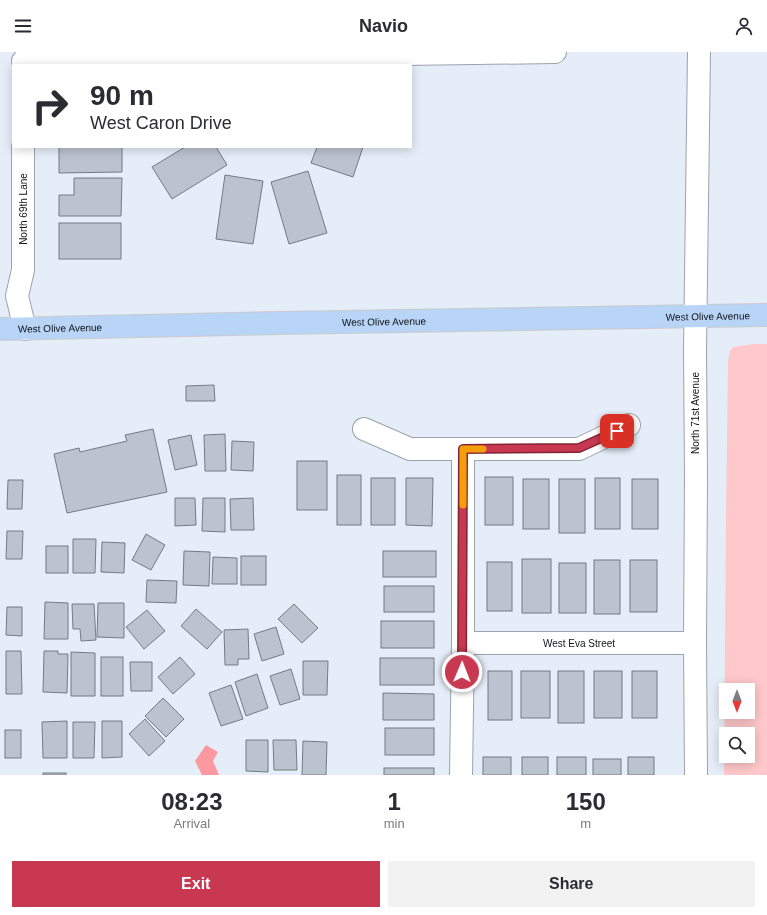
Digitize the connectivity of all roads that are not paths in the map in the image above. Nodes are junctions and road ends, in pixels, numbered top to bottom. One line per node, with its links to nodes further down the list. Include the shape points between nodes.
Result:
1 (555, 52): 3 (street)
2 (699, 52): 8 (street, North 71st Avenue)
3 (439, 53): 5 (street)
4 (23, 59): 5 (street)
5 (263, 60)
6 (23, 148): 10 (street, North 69th Lane, via 23,270 31,296)
7 (767, 315): 8 (main road, West Olive Avenue)
8 (696, 316): 10 (main road, West Olive Avenue); 15 (street, North 71st Avenue)
9 (0, 329): 10 (main road, West Olive Avenue)
10 (25, 329)
11 (629, 425): 13 (street, via 579,448)
12 (364, 429): 13 (street, via 410,449)
13 (463, 449): 14 (street)
14 (463, 643): 15 (street, West Eva Street); 16 (street)
15 (695, 643): 17 (street, North 71st Avenue)
16 (461, 775)
17 (696, 775)

